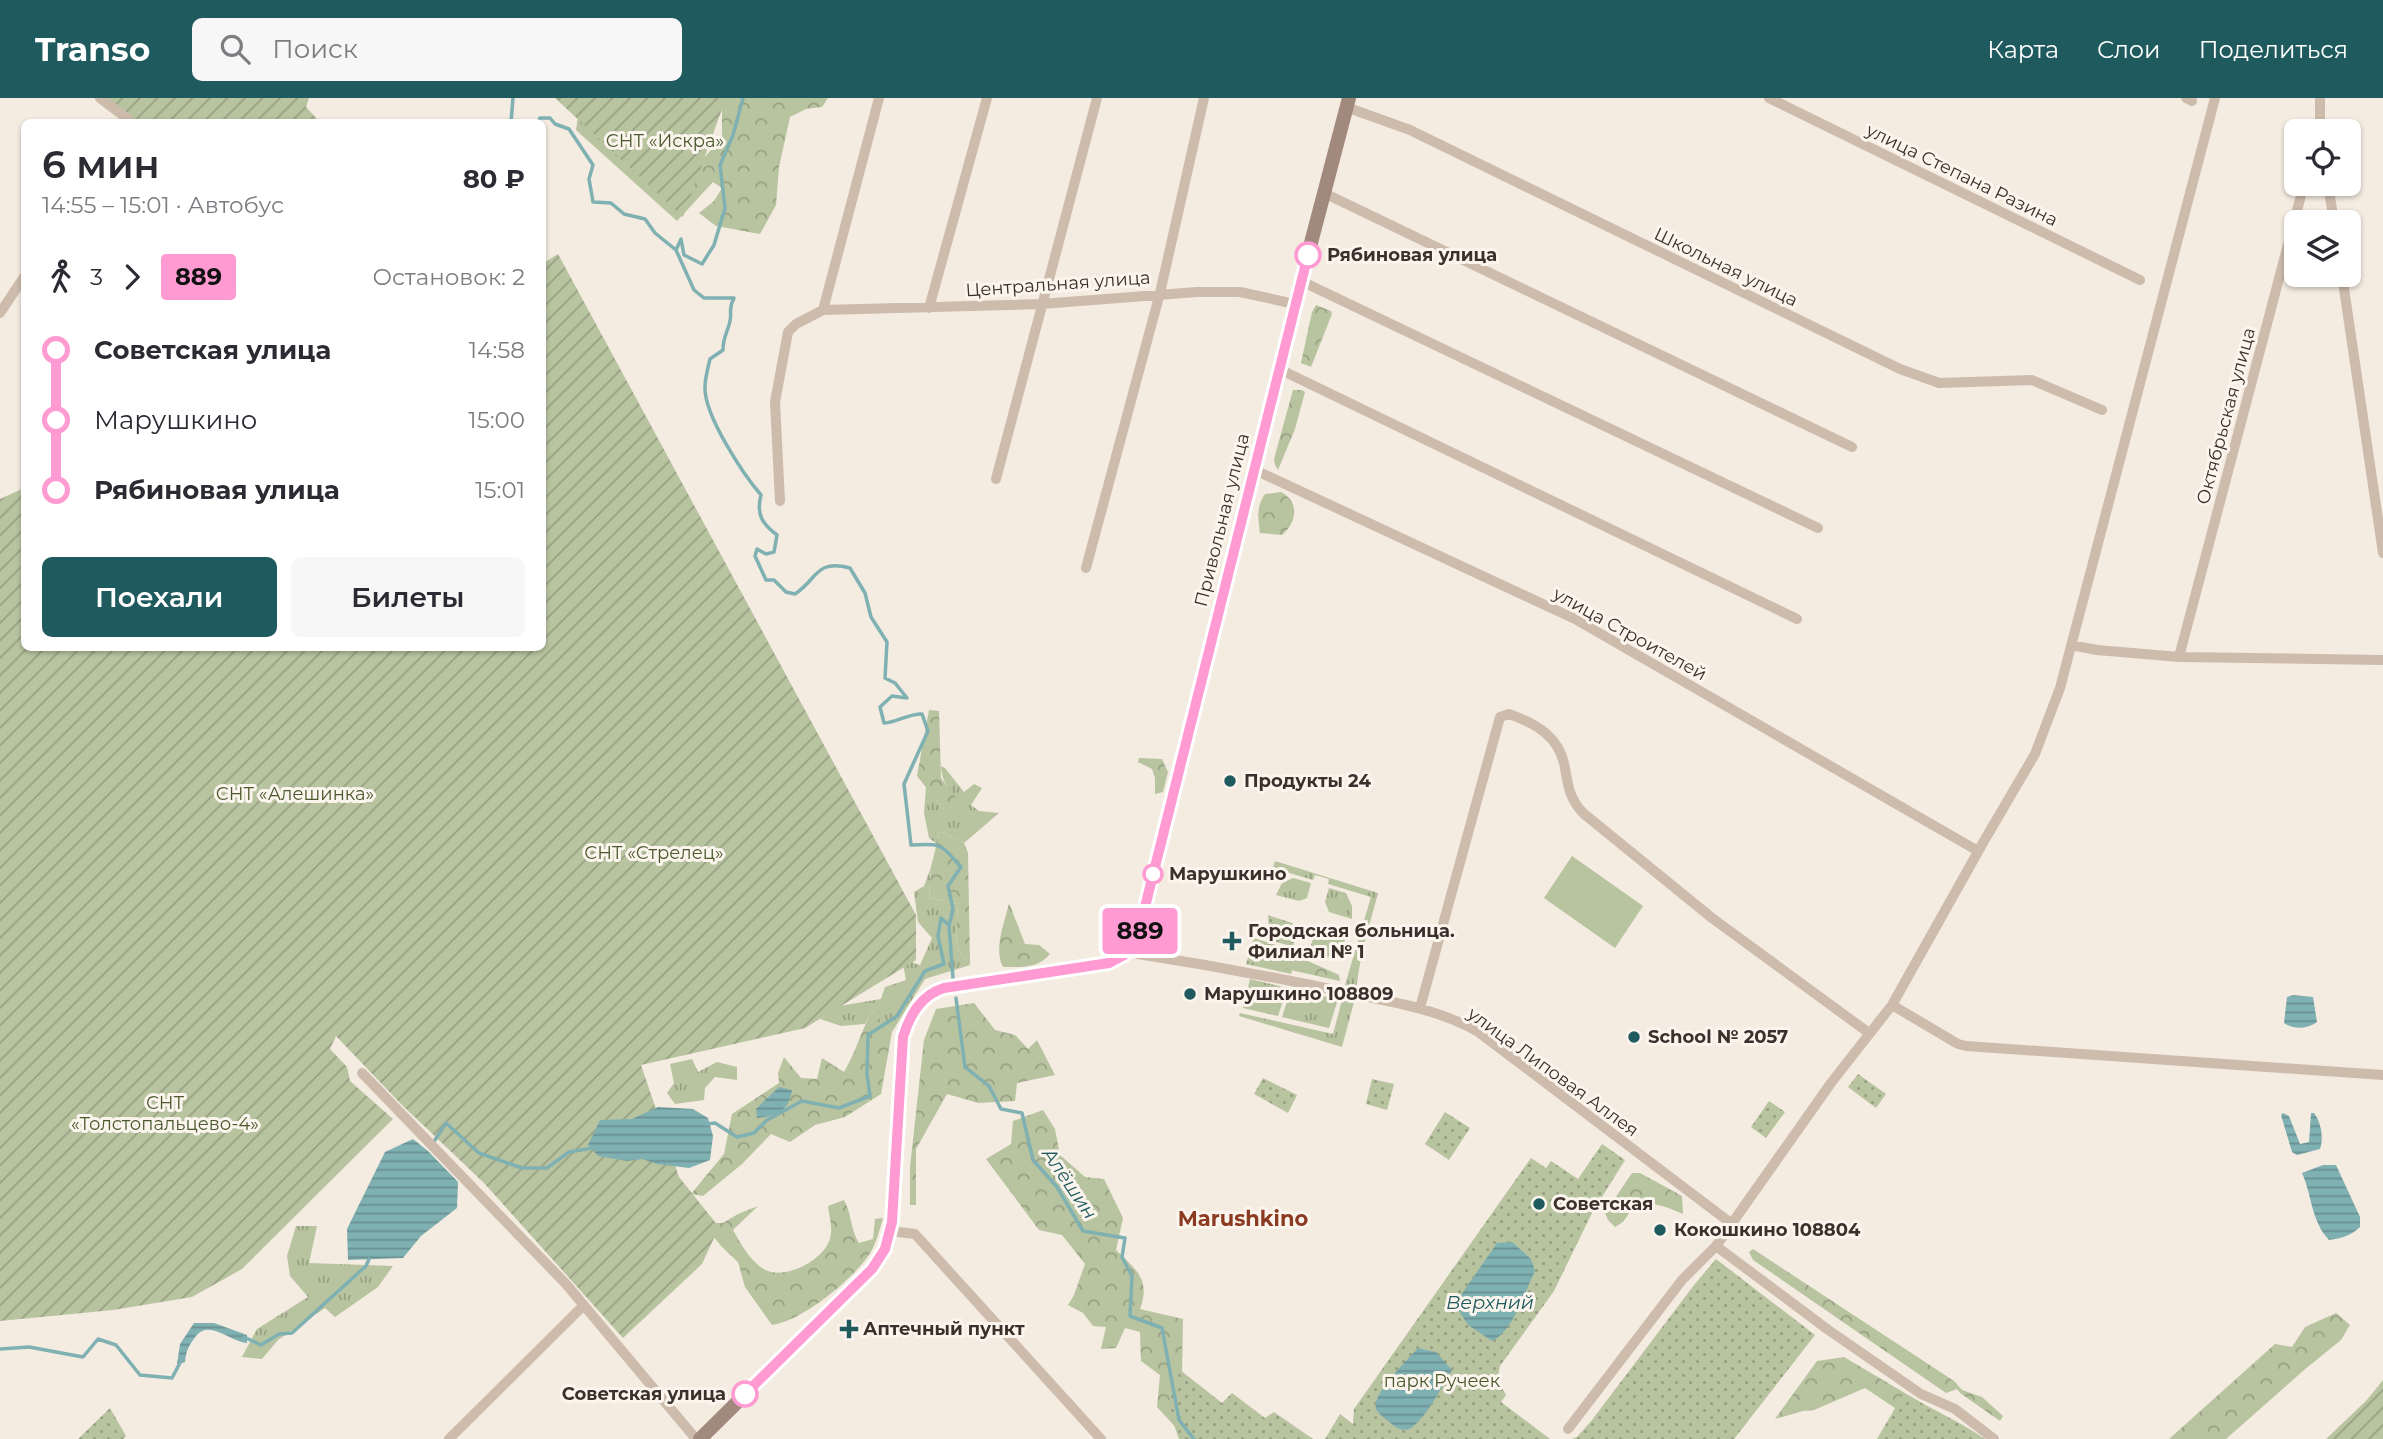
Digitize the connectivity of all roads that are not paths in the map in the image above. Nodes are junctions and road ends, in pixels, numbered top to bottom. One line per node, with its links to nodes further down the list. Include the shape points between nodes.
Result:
1 (100, 98): 10 (street)
2 (878, 98): 22 (street)
3 (987, 98): 21 (street)
4 (1097, 98): 19 (street)
5 (1204, 98): 18 (street)
6 (1769, 98): 14 (street, улица Степана Разина)
7 (2215, 98): 34 (street)
8 (2320, 98): 11 (street)
9 (1348, 102): 12 (street, Привольная улица); 25 (street, Школьная улица, via 1900,369 1939,383 2032,380)
10 (126, 119)
11 (2319, 119)
12 (1324, 193): 15 (street, Привольная улица); 26 (street)
13 (2301, 196): 35 (street, Октябрьская улица)
14 (2140, 280)
15 (1301, 281): 20 (street, Привольная улица); 30 (street)
16 (21, 282): 23 (street)
17 (2344, 287): 31 (street)
18 (1160, 293): 19 (street, Центральная улица); 20 (street, Центральная улица, via 1240,292); 32 (street)
19 (1041, 304): 21 (street, Центральная улица); 28 (street)
20 (1295, 304): 24 (street, Привольная улица)
21 (929, 307): 22 (street, Центральная улица)
22 (823, 310): 29 (street, via 788,332 775,402)
23 (0, 313)
24 (1279, 369): 27 (street, Привольная улица); 33 (street)
25 (2102, 410)
26 (1852, 447)
27 (1255, 470): 37 (street, улица Строителей, via 1575,619); 38 (street, Привольная улица, via 1139,934)
28 (996, 479)
29 (780, 501)
30 (1818, 528)
31 (2383, 553)
32 (1086, 568)
33 (1797, 618)
34 (2071, 645): 35 (street); 37 (street, via 2035,754)
35 (2179, 657): 36 (street)
36 (2383, 660)
37 (1978, 851): 39 (street)
38 (1130, 950): 40 (street, улица Липовая Аллея); 45 (street, via 1098,966 944,988 928,995 915,1010 903,1037)
39 (1892, 1005): 41 (street); 43 (street, via 1966,1046)
40 (1420, 1008): 41 (street, via 1500,717 1509,714 1544,730 1557,742 1569,792 1583,813 1712,918); 44 (street, улица Липовая Аллея, via 1476,1031)
41 (1869, 1033): 44 (street)
42 (362, 1073): 47 (street)
43 (2383, 1075)
44 (1732, 1224): 46 (street)
45 (890, 1231): 50 (street, via 872,1269); 51 (street, via 915,1234)
46 (1716, 1246): 48 (street, via 1676,1287); 52 (street, via 1838,1337 1921,1394 1955,1409)
47 (584, 1305): 49 (street); 50 (street)
48 (1568, 1429)
49 (449, 1439)
50 (698, 1439)
51 (1101, 1439)
52 (1994, 1439)

